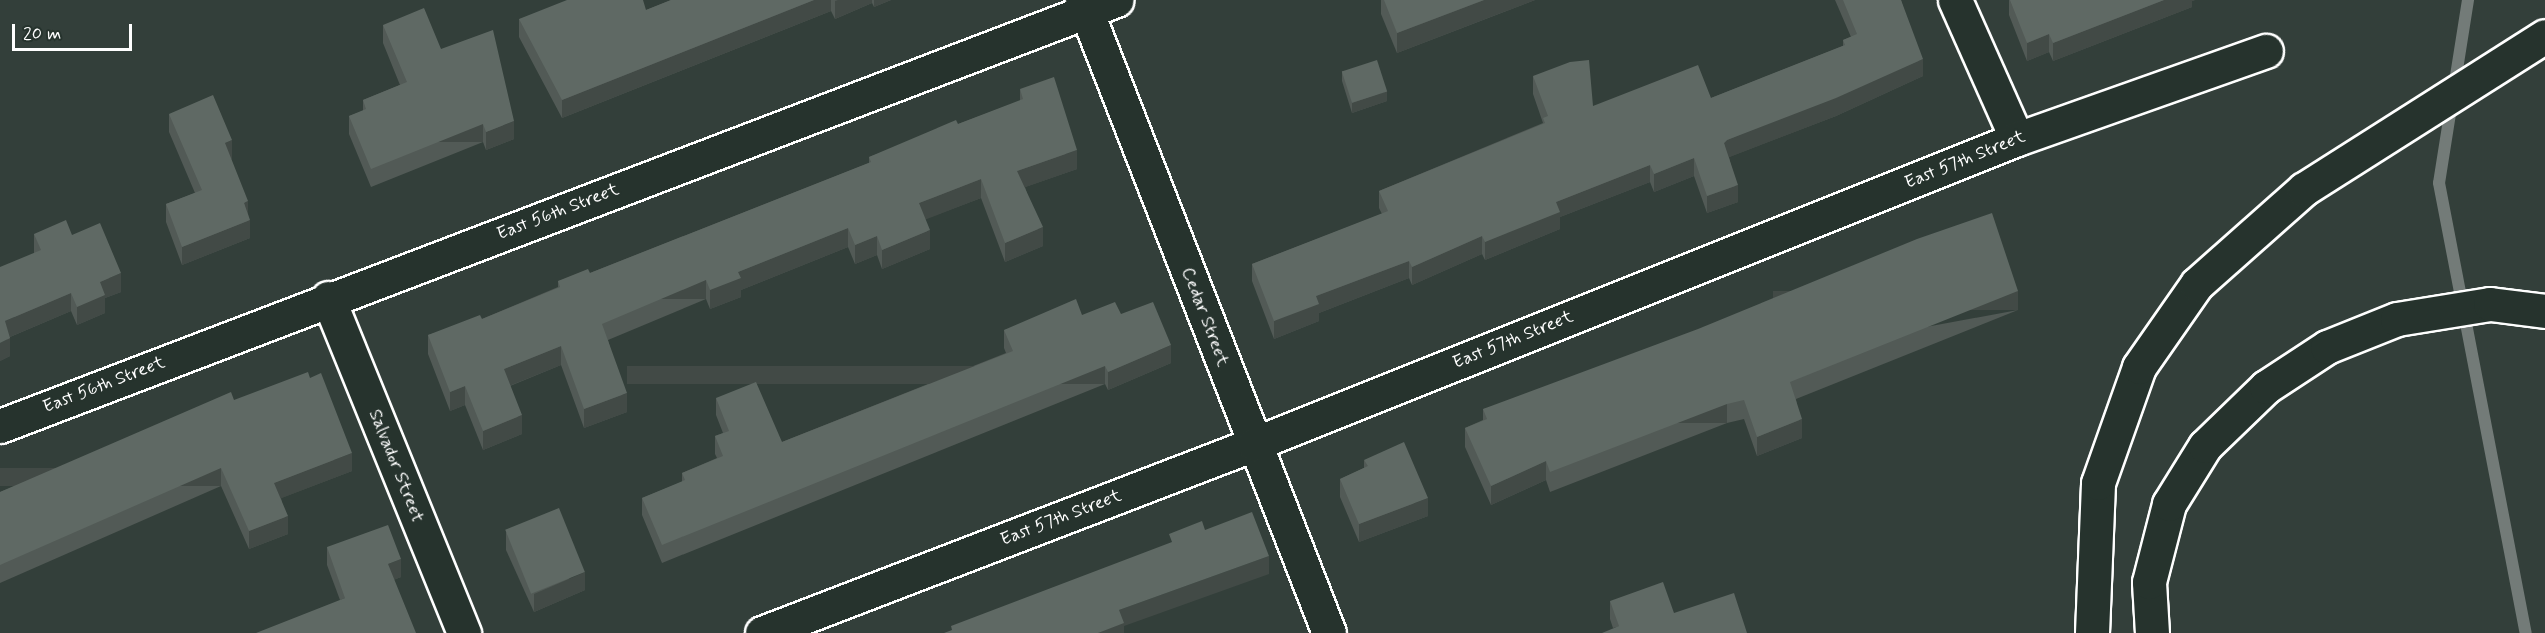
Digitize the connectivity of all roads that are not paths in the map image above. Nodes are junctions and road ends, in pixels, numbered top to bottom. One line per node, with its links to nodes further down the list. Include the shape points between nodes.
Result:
1 (1955, 0): 5 (main road)
2 (1095, 4): 6 (main road, East 56th Street); 9 (main road, Cedar Street)
3 (2545, 36): 13 (main road, via 2304,189 2197,284 2139,367 2098,483)
4 (2266, 51): 5 (main road, East 57th Street)
5 (2017, 139): 9 (main road, East 57th Street)
6 (328, 298): 8 (main road, East 56th Street); 10 (main road, Salvador Street)
7 (2545, 312): 14 (main road, via 2490,304 2397,319 2327,346 2266,387 2205,446 2169,504 2149,582)
8 (0, 426)
9 (1254, 444): 11 (main road, East 57th Street); 12 (main road, Cedar Street)
10 (464, 633)
11 (762, 633)
12 (1329, 633)
13 (2092, 633)
14 (2152, 633)

